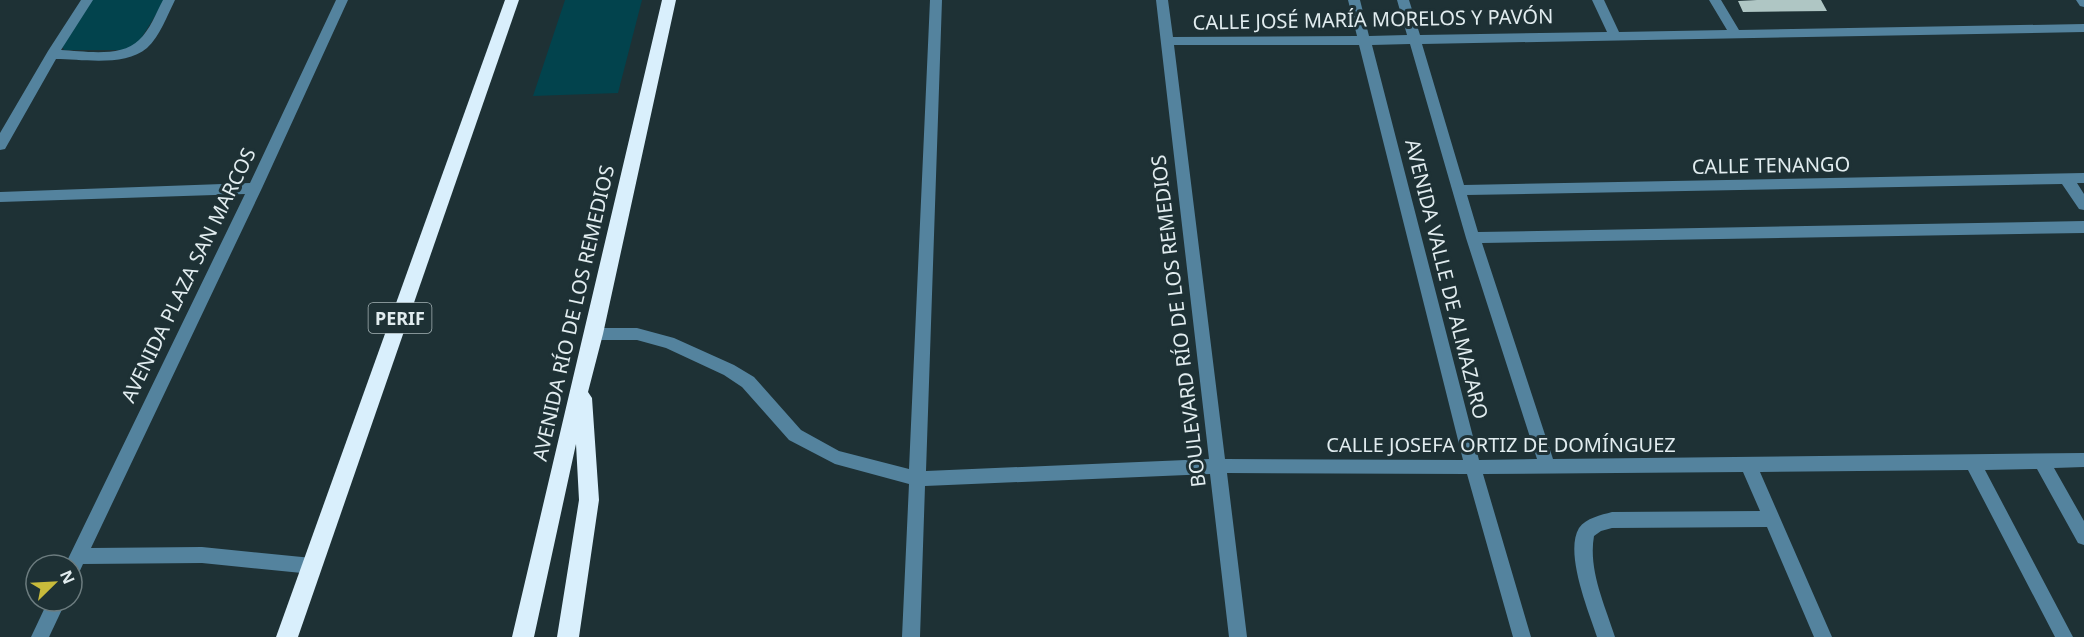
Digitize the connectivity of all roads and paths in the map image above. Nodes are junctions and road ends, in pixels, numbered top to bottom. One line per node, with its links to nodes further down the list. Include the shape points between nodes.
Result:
1 (87, 0): 18 (street)
2 (169, 0): 18 (street, via 144,44 136,50 123,54)
3 (342, 0): 22 (street, AVENIDA PLAZA SAN MARCOS)
4 (512, 0): 42 (highway, PERIF)
5 (669, 0): 28 (highway, AVENIDA RÍO DE LOS REMEDIOS)
6 (936, 0): 37 (street)
7 (1162, 0): 15 (street, BOULEVARD RÍO DE LOS REMEDIOS)
8 (1354, 0): 17 (street, AVENIDA VALLE DE ALMAZARO)
9 (1403, 0): 16 (street, AVENIDA VALLE DE ALMAZARO)
10 (1598, 0): 14 (street)
11 (1715, 0): 13 (street)
12 (2084, 28): 13 (street, CALLE JOSÉ MARÍA MORELOS Y PAVÓN)
13 (1735, 33): 14 (street, CALLE JOSÉ MARÍA MORELOS Y PAVÓN)
14 (1614, 35): 16 (street, CALLE JOSÉ MARÍA MORELOS Y PAVÓN)
15 (1167, 41): 17 (street, CALLE JOSÉ MARÍA MORELOS Y PAVÓN); 35 (street, BOULEVARD RÍO DE LOS REMEDIOS)
16 (1416, 41): 17 (street, CALLE JOSÉ MARÍA MORELOS Y PAVÓN); 23 (street, AVENIDA VALLE DE ALMAZARO)
17 (1365, 42): 36 (street, AVENIDA VALLE DE ALMAZARO)
18 (52, 54): 19 (street)
19 (0, 145)
20 (2066, 178): 21 (street, CALLE TENANGO); 23 (street, CALLE TENANGO); 25 (street)
21 (2084, 178)
22 (255, 188): 24 (street); 40 (street, AVENIDA PLAZA SAN MARCOS)
23 (1460, 190): 27 (street, AVENIDA VALLE DE ALMAZARO)
24 (0, 197)
25 (2084, 205)
26 (2084, 227): 27 (street)
27 (1473, 238): 34 (street, AVENIDA VALLE DE ALMAZARO)
28 (594, 334): 29 (highway, AVENIDA RÍO DE LOS REMEDIOS); 37 (street, CALLE JOSEFA ORTIZ DE DOMÍNGUEZ, via 637,334 699,357 748,382 795,435 836,457)
29 (582, 375): 46 (highway, AVENIDA RÍO DE LOS REMEDIOS); 47 (highway, via 589,500)
30 (2084, 460): 31 (street, CALLE JOSEFA ORTIZ DE DOMÍNGUEZ)
31 (2041, 461): 32 (street, CALLE JOSEFA ORTIZ DE DOMÍNGUEZ); 39 (street)
32 (1973, 463): 33 (street, CALLE JOSEFA ORTIZ DE DOMÍNGUEZ); 53 (street)
33 (1748, 464): 34 (street, CALLE JOSEFA ORTIZ DE DOMÍNGUEZ); 38 (street)
34 (1546, 465): 36 (street, CALLE JOSEFA ORTIZ DE DOMÍNGUEZ)
35 (1216, 466): 36 (street, CALLE JOSEFA ORTIZ DE DOMÍNGUEZ); 37 (street, CALLE JOSEFA ORTIZ DE DOMÍNGUEZ); 49 (street, BOULEVARD RÍO DE LOS REMEDIOS)
36 (1473, 467): 50 (street, AVENIDA VALLE DE ALMAZARO)
37 (918, 479): 48 (street)
38 (1773, 519): 51 (street, via 1612,520 1597,524 1586,532 1583,559); 52 (street)
39 (2084, 537)
40 (79, 553)
41 (84, 562): 42 (street, via 202,555)
42 (312, 566): 45 (highway, PERIF)
43 (51, 613): 44 (street)
44 (40, 637)
45 (287, 637)
46 (523, 637)
47 (568, 637)
48 (910, 637)
49 (1238, 637)
50 (1522, 637)
51 (1606, 637)
52 (1823, 637)
53 (2064, 637)

